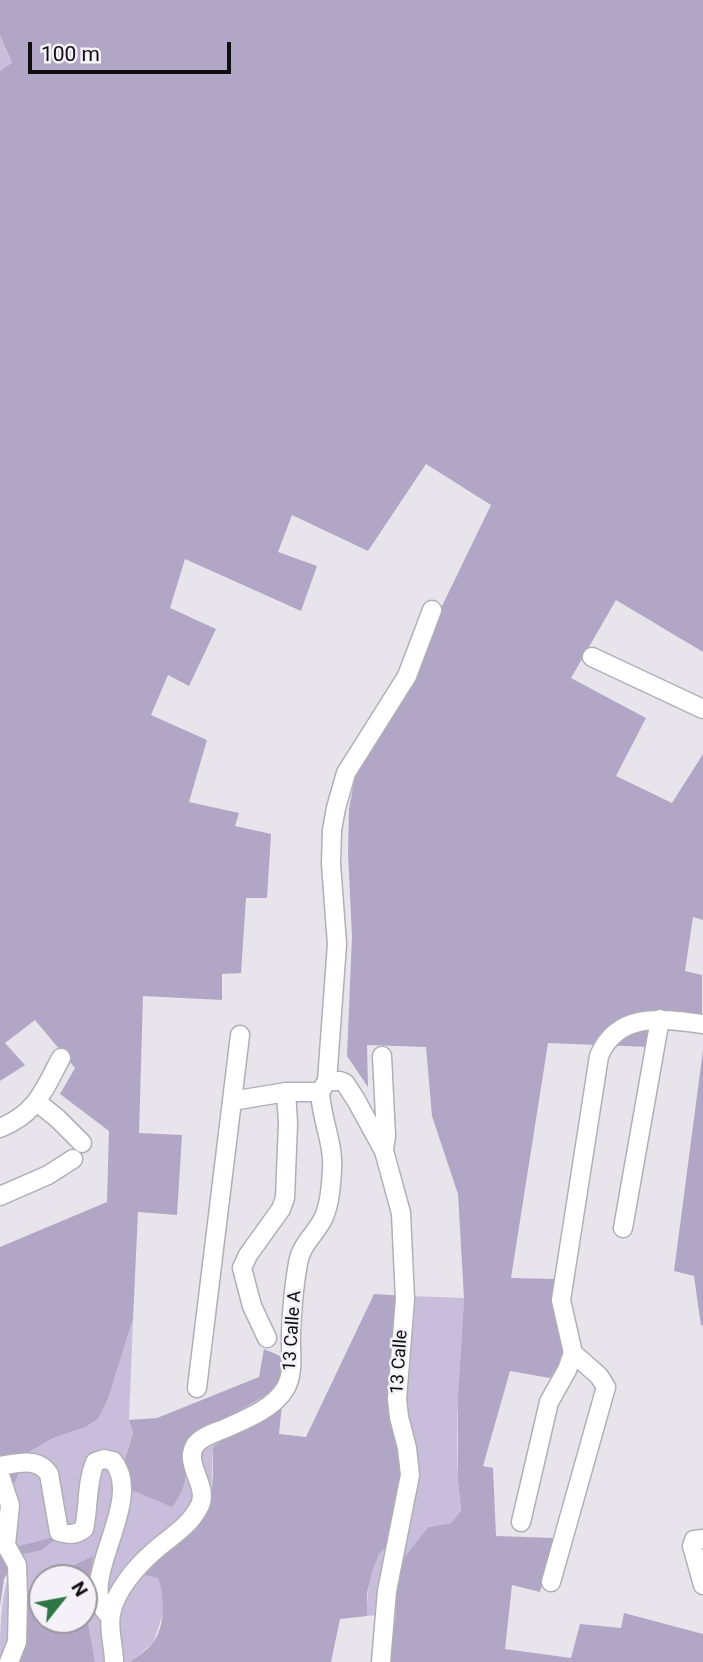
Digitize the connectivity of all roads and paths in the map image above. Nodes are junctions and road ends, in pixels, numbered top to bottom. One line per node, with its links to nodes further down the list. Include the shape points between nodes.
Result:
1 (432, 610): 9 (street, via 407,677 346,773 336,808 331,864 337,944)
2 (592, 657): 3 (street)
3 (703, 709)
4 (660, 1019): 5 (street); 18 (street); 20 (street, via 623,1028 604,1043 598,1056 561,1300)
5 (703, 1024)
6 (240, 1035): 12 (street)
7 (382, 1056): 15 (street)
8 (61, 1058): 11 (street)
9 (327, 1085): 10 (street); 15 (street, 13 Calle, via 345,1083); 29 (street, 13 Calle A, via 330,1196 323,1219 301,1250 298,1263 290,1378 272,1403 197,1444 192,1451 193,1468 202,1487 201,1502 178,1534 151,1553 127,1581)
10 (286, 1092): 12 (street); 19 (street, via 285,1198 242,1268 252,1307)
11 (40, 1096): 13 (street, via 24,1116); 14 (street)
12 (232, 1101): 21 (street)
13 (0, 1128)
14 (82, 1143)
15 (384, 1151): 32 (street, 13 Calle, via 401,1213 405,1299 397,1399 410,1475 387,1591)
16 (73, 1159): 17 (street)
17 (0, 1196)
18 (623, 1228)
19 (267, 1338)
20 (572, 1353): 24 (street, via 549,1402); 27 (street, via 606,1387)
21 (197, 1388)
22 (0, 1466): 29 (street, via 36,1463 45,1468 60,1532 68,1534 84,1529 89,1475 95,1462 113,1461 121,1470 122,1497 99,1586 99,1602)
23 (0, 1475): 26 (street, via 10,1505)
24 (522, 1522)
25 (703, 1539): 28 (street, via 694,1540 692,1546)
26 (3, 1546): 30 (street, via 17,1565 17,1642)
27 (551, 1582)
28 (703, 1585)
29 (110, 1616): 31 (street)
30 (9, 1662)
31 (114, 1662)
32 (381, 1662)

